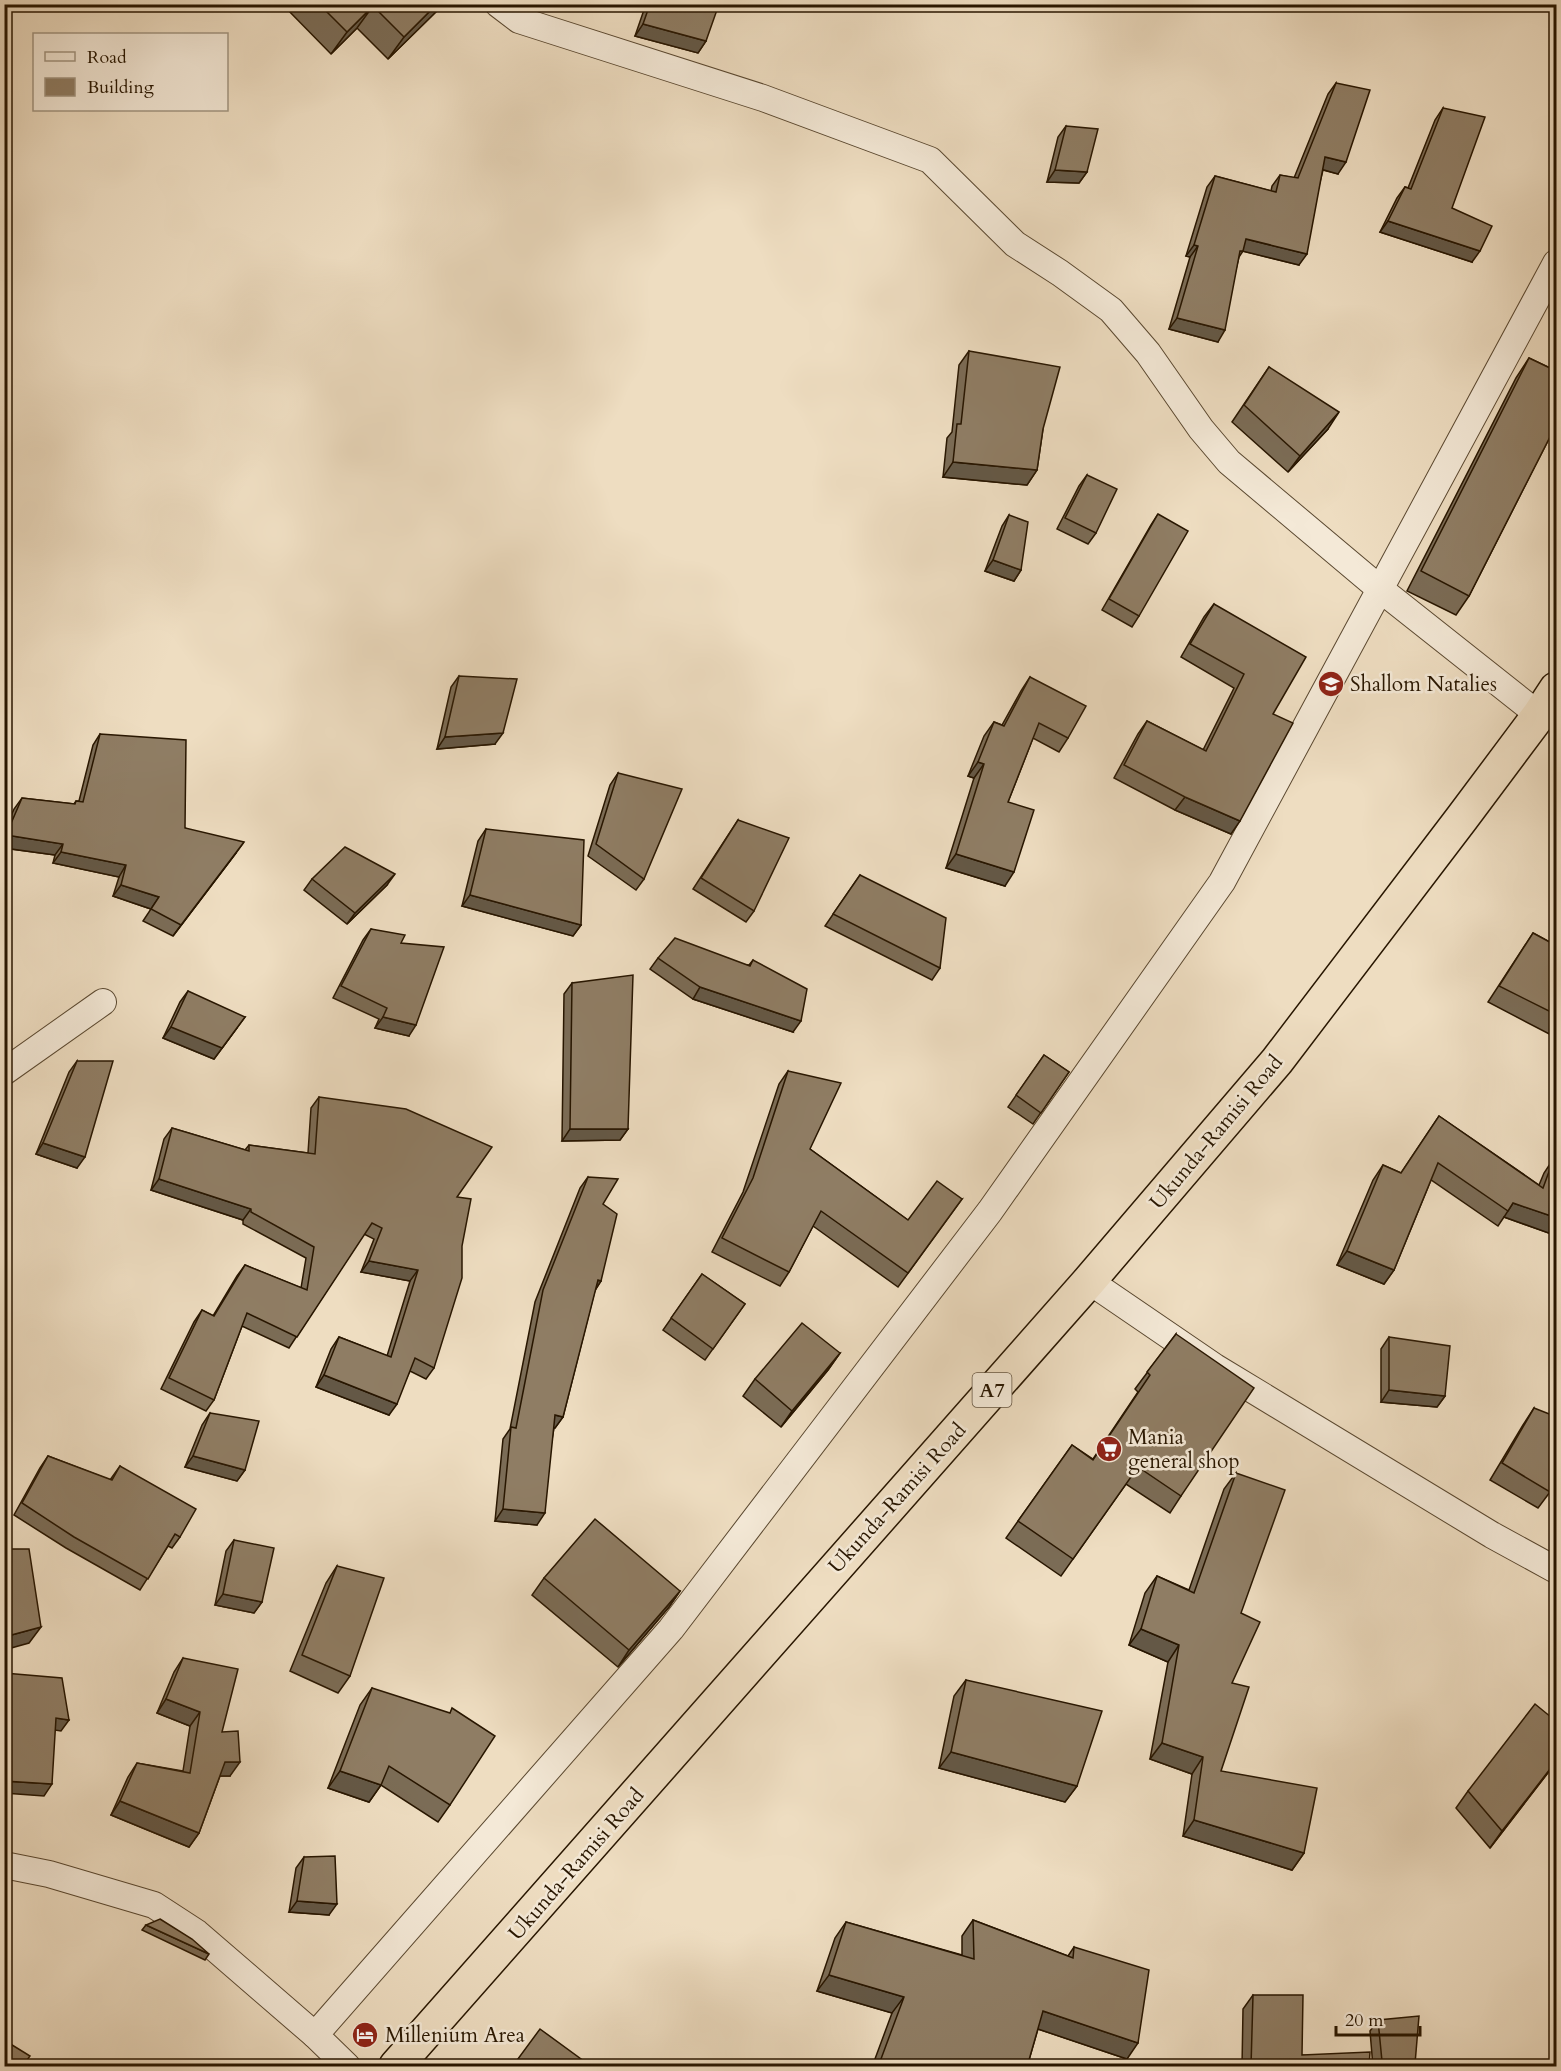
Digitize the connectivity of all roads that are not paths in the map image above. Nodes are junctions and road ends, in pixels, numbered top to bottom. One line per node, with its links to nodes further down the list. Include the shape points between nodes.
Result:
1 (498, 4): 3 (street, via 519,20 763,98 930,160 1015,244 1111,310 1229,462)
2 (1557, 263): 3 (street)
3 (1380, 589): 4 (street); 10 (street, via 1222,882 990,1211 671,1629)
4 (1552, 695): 7 (highway, Ukunda-Ramisi Road / A7, via 1277,1061)
5 (103, 1002): 6 (street)
6 (4, 1072)
7 (1089, 1281): 8 (street, via 1215,1367 1492,1535); 12 (highway, Ukunda-Ramisi Road / A7)
8 (1557, 1570)
9 (4, 1865): 10 (street, via 154,1905 197,1933)
10 (315, 2035): 11 (street)
11 (347, 2067)
12 (396, 2067)

